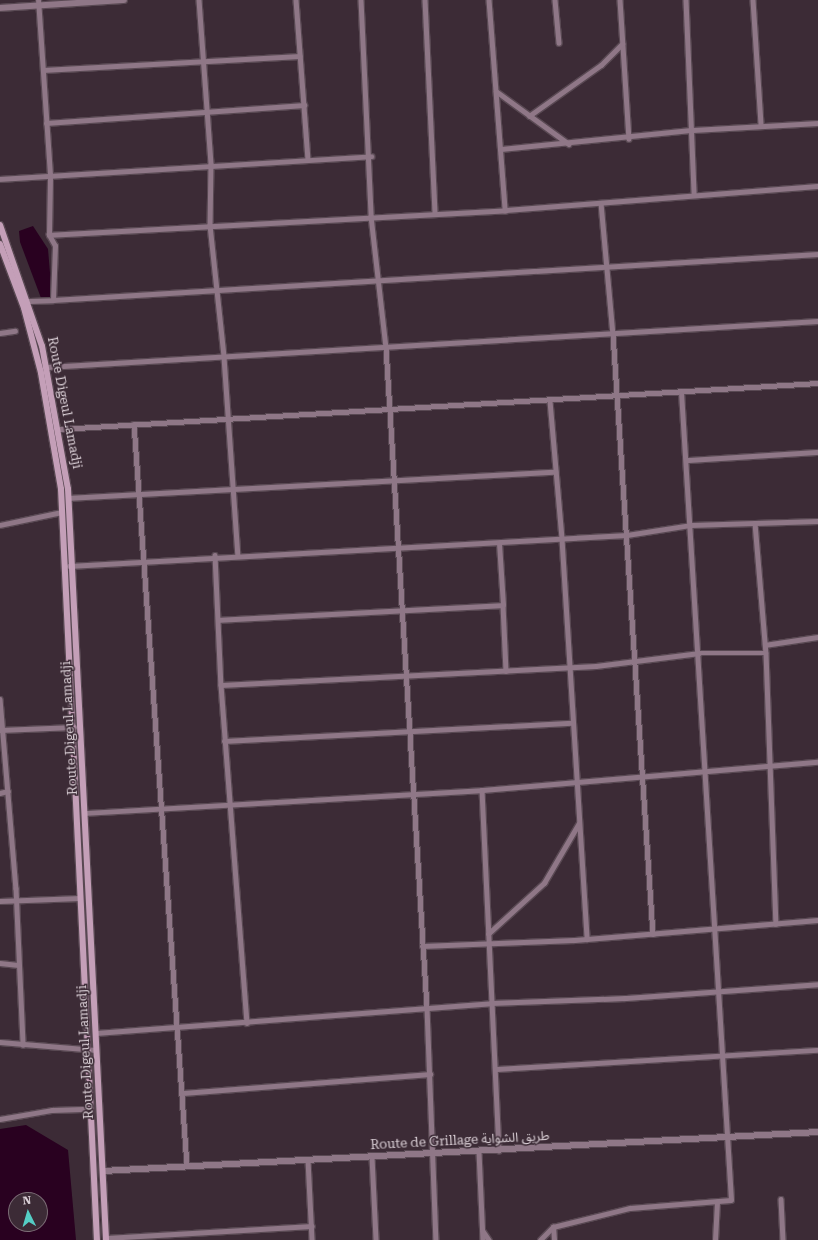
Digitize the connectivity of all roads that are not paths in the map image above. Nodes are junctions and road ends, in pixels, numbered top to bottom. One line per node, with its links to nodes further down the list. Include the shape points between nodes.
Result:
1 (124, 0): 11 (street)
2 (199, 0): 16 (street)
3 (296, 0): 15 (street)
4 (361, 0): 29 (street)
5 (425, 0): 38 (street)
6 (489, 0): 18 (street)
7 (555, 0): 13 (street)
8 (620, 0): 14 (street)
9 (686, 0): 25 (street)
10 (753, 0): 24 (street)
11 (38, 2): 12 (street); 17 (street)
12 (0, 8)
13 (558, 43)
14 (622, 44): 21 (street, via 601,65); 26 (street)
15 (300, 56): 16 (street); 19 (street)
16 (204, 60): 17 (street); 20 (street)
17 (43, 70): 22 (street)
18 (496, 91): 21 (street); 28 (street)
19 (304, 105): 20 (street); 30 (street)
20 (208, 112): 22 (street); 31 (street)
21 (529, 116): 27 (street)
22 (46, 123): 32 (street)
23 (818, 123): 24 (street)
24 (761, 125): 25 (street)
25 (693, 130): 26 (street); 35 (street)
26 (629, 139): 27 (street)
27 (569, 144): 28 (street)
28 (501, 149): 37 (street)
29 (371, 156): 30 (street); 39 (street)
30 (308, 159): 31 (street)
31 (211, 164): 32 (street); 41 (street)
32 (50, 175): 33 (street); 42 (street)
33 (0, 179)
34 (818, 186): 35 (street)
35 (694, 194): 36 (street)
36 (601, 203): 37 (street); 45 (street)
37 (505, 210): 38 (street)
38 (435, 214): 39 (street)
39 (371, 216): 41 (street); 46 (street)
40 (0, 224): 49 (main road, Route Digeul Lamadji)
41 (210, 225): 42 (street); 47 (street)
42 (49, 235): 48 (street, via 54,246)
43 (0, 244): 72 (main road, via 24,308 41,373)
44 (818, 254): 45 (street)
45 (607, 266): 46 (street); 53 (street)
46 (376, 279): 47 (street); 54 (street)
47 (215, 290): 48 (street); 55 (street)
48 (53, 300): 49 (street)
49 (29, 301): 56 (main road, Route Digeul Lamadji)
50 (818, 321): 53 (street)
51 (15, 331): 52 (street)
52 (0, 333)
53 (613, 334): 54 (street); 59 (street)
54 (386, 347): 55 (street); 61 (street)
55 (224, 357): 56 (street); 62 (street)
56 (47, 367): 64 (main road, Route Digeul Lamadji)
57 (818, 383): 58 (street)
58 (681, 392): 59 (street); 66 (street)
59 (617, 396): 60 (street); 77 (street)
60 (550, 401): 61 (street); 67 (street)
61 (390, 411): 62 (street); 68 (street)
62 (228, 418): 63 (street); 69 (street)
63 (134, 424): 64 (street); 70 (street)
64 (60, 429): 71 (main road, Route Digeul Lamadji)
65 (818, 452): 66 (street)
66 (687, 460): 76 (street)
67 (556, 472): 68 (street); 78 (street)
68 (394, 482): 69 (street); 80 (street)
69 (233, 489): 70 (street); 82 (street)
70 (140, 493): 71 (street); 83 (street)
71 (69, 498): 84 (main road, Route Digeul Lamadji)
72 (62, 512): 75 (street); 85 (main road)
73 (818, 521): 74 (street)
74 (755, 523): 76 (street); 90 (street)
75 (0, 525)
76 (691, 525): 77 (street); 91 (street)
77 (627, 535): 78 (street); 93 (street)
78 (562, 539): 79 (street); 94 (street)
79 (499, 543): 80 (street); 86 (street)
80 (398, 549): 82 (street); 87 (street)
81 (215, 555): 82 (street); 83 (street); 88 (street)
82 (238, 555)
83 (143, 560): 84 (street); 114 (street)
84 (73, 565): 85 (street); 115 (main road, Route Digeul Lamadji)
85 (66, 566): 100 (main road)
86 (503, 605): 87 (street); 95 (street)
87 (401, 610): 88 (street); 96 (street)
88 (218, 620): 97 (street)
89 (818, 637): 90 (street)
90 (765, 645): 92 (street)
91 (699, 653): 92 (street); 93 (street); 106 (street)
92 (766, 653): 105 (street)
93 (634, 663): 94 (street); 107 (street)
94 (570, 667): 95 (street); 99 (street)
95 (506, 671): 96 (street)
96 (406, 677): 97 (street); 102 (street)
97 (221, 684): 103 (street)
98 (0, 699): 101 (street)
99 (572, 724): 102 (street); 108 (street)
100 (74, 727): 101 (street); 117 (main road)
101 (2, 730): 110 (street)
102 (410, 732): 103 (street); 111 (street)
103 (224, 741): 113 (street)
104 (818, 762): 105 (street)
105 (770, 766): 106 (street); 121 (street)
106 (706, 771): 107 (street); 122 (street)
107 (643, 777): 108 (street); 124 (street)
108 (576, 782): 109 (street); 116 (street)
109 (482, 790): 111 (street); 123 (street)
110 (8, 791): 112 (street); 119 (street)
111 (413, 792): 113 (street); 127 (street)
112 (0, 793)
113 (232, 803): 114 (street); 134 (street)
114 (162, 807): 115 (street); 135 (street)
115 (85, 813): 136 (main road, Route Digeul Lamadji)
116 (579, 823): 123 (street, via 544,883); 125 (street)
117 (80, 898): 119 (street); 139 (main road)
118 (0, 900): 119 (street)
119 (16, 901): 129 (street)
120 (818, 920): 121 (street)
121 (776, 924): 122 (street)
122 (713, 926): 124 (street); 131 (street)
123 (488, 934): 126 (street)
124 (653, 934): 125 (street)
125 (587, 939): 126 (street)
126 (488, 944): 127 (street); 132 (street)
127 (422, 946): 133 (street)
128 (0, 963): 129 (street)
129 (18, 965): 138 (street)
130 (818, 984): 131 (street)
131 (716, 990): 132 (street, via 625,998); 142 (street)
132 (491, 1003): 133 (street); 143 (street)
133 (427, 1008): 134 (street); 144 (street)
134 (247, 1023): 135 (street)
135 (179, 1029): 136 (street); 145 (street)
136 (96, 1034): 140 (main road, Route Digeul Lamadji)
137 (0, 1042): 138 (street)
138 (23, 1044): 139 (street)
139 (87, 1050): 140 (street); 146 (main road)
140 (96, 1050): 156 (main road, Route Digeul Lamadji)
141 (818, 1050): 142 (street)
142 (724, 1056): 143 (street); 149 (street)
143 (494, 1069): 150 (street)
144 (430, 1074): 145 (street); 152 (street)
145 (183, 1093): 155 (street)
146 (90, 1108): 147 (street, via 52,1110); 163 (main road)
147 (0, 1119)
148 (818, 1132): 149 (street, Route de Grillage طريق الشواية)
149 (729, 1134): 150 (street, Route de Grillage طريق الشواية); 158 (street, via 731,1200)
150 (499, 1151): 151 (street, Route de Grillage طريق الشواية)
151 (479, 1152): 152 (street, Route de Grillage طريق الشواية); 161 (street)
152 (435, 1154): 153 (street, Route de Grillage طريق الشواية); 166 (street)
153 (372, 1157): 154 (street, Route de Grillage طريق الشواية); 165 (street)
154 (308, 1160): 155 (street, Route de Grillage طريق الشواية); 159 (street)
155 (187, 1166): 156 (street, Route de Grillage طريق الشواية)
156 (103, 1171): 162 (main road, Route Digeul Lamadji)
157 (781, 1199): 172 (street)
158 (717, 1202): 160 (street, via 630,1208); 171 (street)
159 (312, 1226): 162 (street); 164 (street)
160 (553, 1227): 169 (street); 170 (street)
161 (483, 1231): 167 (street); 168 (street)
162 (106, 1239)
163 (97, 1240)
164 (312, 1240)
165 (376, 1240)
166 (436, 1240)
167 (484, 1240)
168 (489, 1240)
169 (540, 1240)
170 (554, 1240)
171 (715, 1240)
172 (783, 1240)

